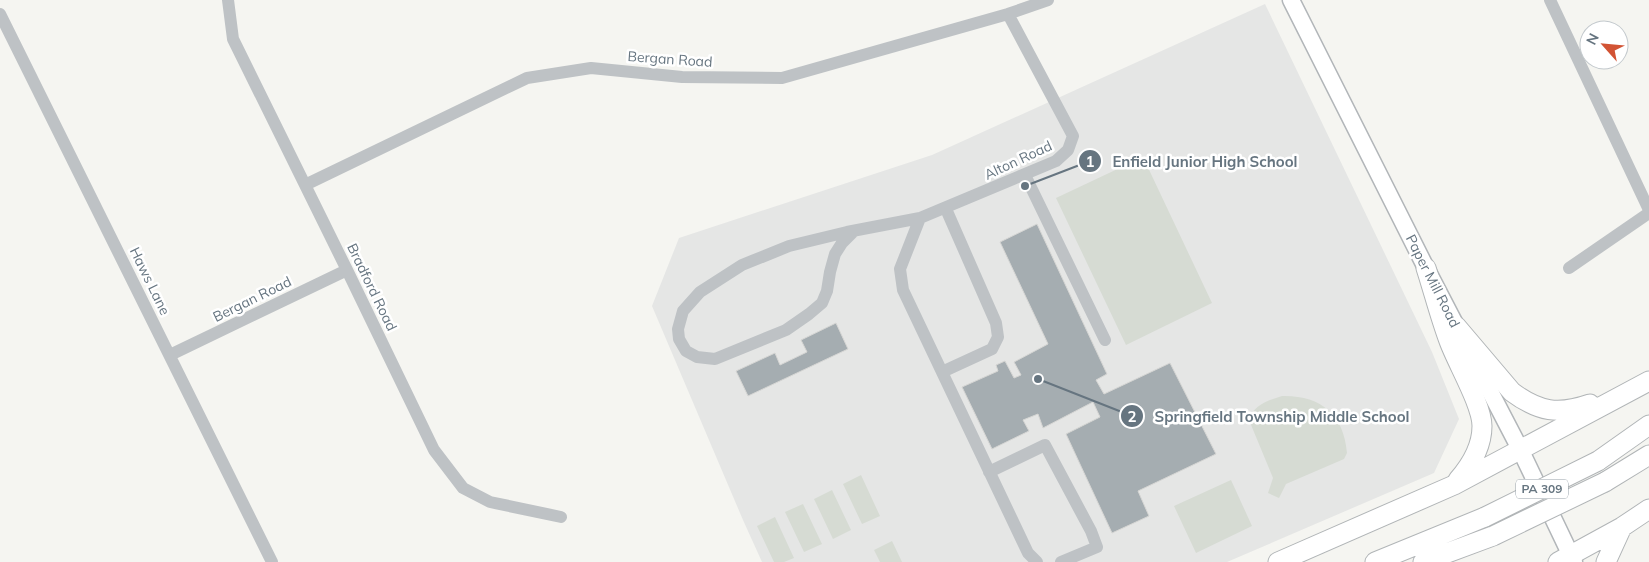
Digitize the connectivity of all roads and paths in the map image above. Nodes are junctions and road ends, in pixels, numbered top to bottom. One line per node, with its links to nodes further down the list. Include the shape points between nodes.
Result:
1 (228, 0): 8 (street, Bradford Road, via 233,39)
2 (1048, 0): 6 (street, Bergan Road)
3 (1291, 0): 13 (main road, Paper Mill Road)
4 (1550, 0): 10 (street)
5 (0, 14): 18 (street, Haws Lane)
6 (1008, 14): 7 (street, Alton Road, via 1073,136 1068,150 1056,161); 8 (street, Bergan Road, via 782,78 682,77 591,68 528,78)
7 (1025, 175): 9 (street, Alton Road); 17 (street)
8 (305, 185): 15 (street, Bradford Road)
9 (946, 209): 11 (street, Alton Road); 19 (street, via 996,323 998,337 992,349)
10 (1649, 212): 14 (street)
11 (920, 218): 12 (street, Alton Road); 19 (street, via 900,269 903,290)
12 (854, 231): 12 (street, Alton Road, via 789,246 742,265 700,292 683,311 678,329 686,351 697,357 715,359 786,330 801,320 822,303 835,254)
13 (1426, 268): 16 (main road, Paper Mill Road); 25 (highway, via 1449,342 1482,418 1478,449)
14 (1569, 268)
15 (347, 270): 18 (street, Bergan Road); 27 (street, Bradford Road, via 434,450 463,488 490,502)
16 (1456, 326): 20 (highway, via 1512,392 1538,408 1550,411 1575,409); 22 (main road, Paper Mill Road)
17 (1105, 340)
18 (170, 355): 30 (street, Haws Lane)
19 (942, 372): 24 (street)
20 (1646, 383): 22 (highway)
21 (1649, 425): 34 (highway, PA 309, bridge, via 1598,462 1485,518)
22 (1520, 449): 25 (highway); 29 (main road, Paper Mill Road)
23 (1649, 455): 35 (highway, PA 309, bridge, via 1605,482 1493,536)
24 (989, 472): 31 (street, via 1026,549); 32 (street, via 1045,445 1097,547)
25 (1454, 485): 33 (highway)
26 (1649, 509): 28 (highway)
27 (561, 517)
28 (1622, 527): 29 (highway); 36 (highway)
29 (1568, 560)
30 (272, 562)
31 (1037, 562)
32 (1060, 562)
33 (1278, 562)
34 (1375, 562)
35 (1423, 562)
36 (1606, 562)

